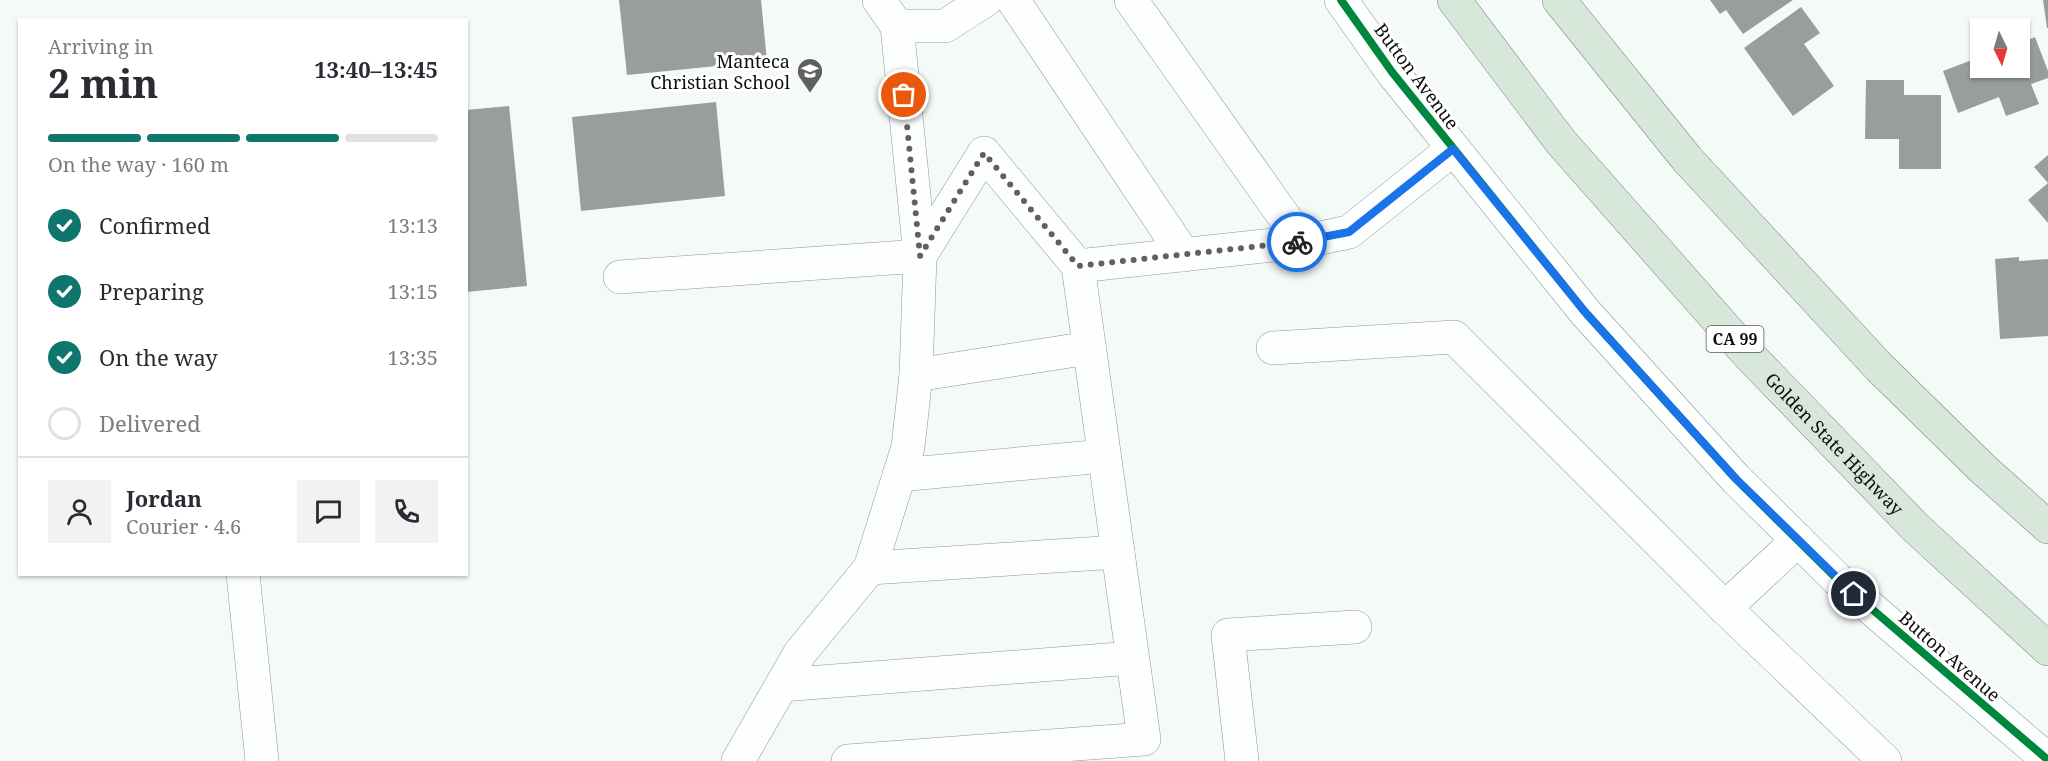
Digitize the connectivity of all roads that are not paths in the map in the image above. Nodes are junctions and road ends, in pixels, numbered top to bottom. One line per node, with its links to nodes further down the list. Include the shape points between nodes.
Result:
1 (879, 0): 8 (street)
2 (986, 0): 8 (street, via 945,26)
3 (1013, 0): 11 (street)
4 (1131, 0): 10 (street)
5 (1341, 0): 9 (street, Button Avenue)
6 (1454, 0): 27 (highway, Golden State Highway / CA 99, via 1561,142 1747,353 1916,528)
7 (1559, 0): 20 (highway, via 1688,159 1871,358)
8 (897, 26): 12 (street)
9 (1453, 149): 10 (street, via 1349,232); 21 (street, Button Avenue, via 1585,312 1736,479)
10 (1302, 242): 11 (street)
11 (1184, 255): 13 (street)
12 (920, 256): 13 (street, via 984,153); 14 (street); 17 (street)
13 (1078, 266): 15 (street)
14 (620, 278)
15 (1089, 348): 17 (street); 18 (street)
16 (1273, 348): 25 (street, via 1454,337)
17 (916, 375): 19 (street, via 908,447)
18 (1104, 456): 19 (street); 22 (street)
19 (899, 475): 23 (street)
20 (2048, 527)
21 (1798, 540): 25 (street); 30 (street, Button Avenue)
22 (1118, 552): 23 (street); 28 (street)
23 (870, 568): 29 (street, via 800,653)
24 (243, 576): 31 (street)
25 (1725, 608): 35 (street)
26 (1355, 627): 34 (street, via 1228,635)
27 (2048, 649)
28 (1132, 658): 29 (street); 33 (street, via 1144,739)
29 (782, 685): 32 (street)
30 (2048, 760)
31 (262, 761)
32 (738, 761)
33 (848, 761)
34 (1242, 761)
35 (1885, 761)

